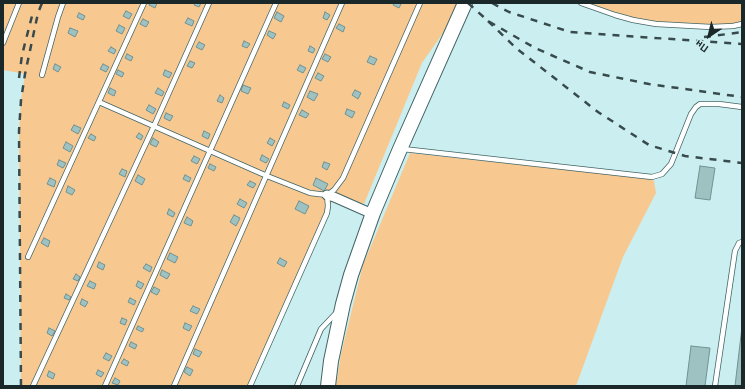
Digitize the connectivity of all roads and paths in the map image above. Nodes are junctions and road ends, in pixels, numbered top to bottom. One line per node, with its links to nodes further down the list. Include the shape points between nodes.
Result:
1 (19, 3): 11 (lane)
2 (63, 3): 12 (lane)
3 (144, 3): 13 (lane)
4 (209, 3): 15 (lane)
5 (276, 3): 17 (lane)
6 (342, 3): 18 (lane)
7 (420, 3): 19 (lane, via 343,178)
8 (465, 3): 16 (main road)
9 (581, 3): 10 (lane, via 615,15 656,24 711,27)
10 (742, 24)
11 (3, 43)
12 (42, 75)
13 (99, 102): 15 (lane); 22 (lane)
14 (742, 107): 16 (lane, via 719,104 700,104 696,107 671,164 662,174 652,177)
15 (154, 126): 17 (lane); 24 (lane)
16 (400, 149): 20 (main road)
17 (210, 150): 18 (lane); 25 (lane)
18 (267, 176): 19 (lane, via 310,193); 26 (lane)
19 (327, 195): 20 (street); 27 (lane, via 327,213)
20 (373, 213): 23 (main road)
21 (742, 242): 30 (lane, via 735,251)
22 (28, 257)
23 (343, 304): 28 (lane, via 321,329); 29 (main road)
24 (33, 386)
25 (105, 386)
26 (174, 386)
27 (250, 386)
28 (298, 386)
29 (328, 386)
30 (715, 386)

